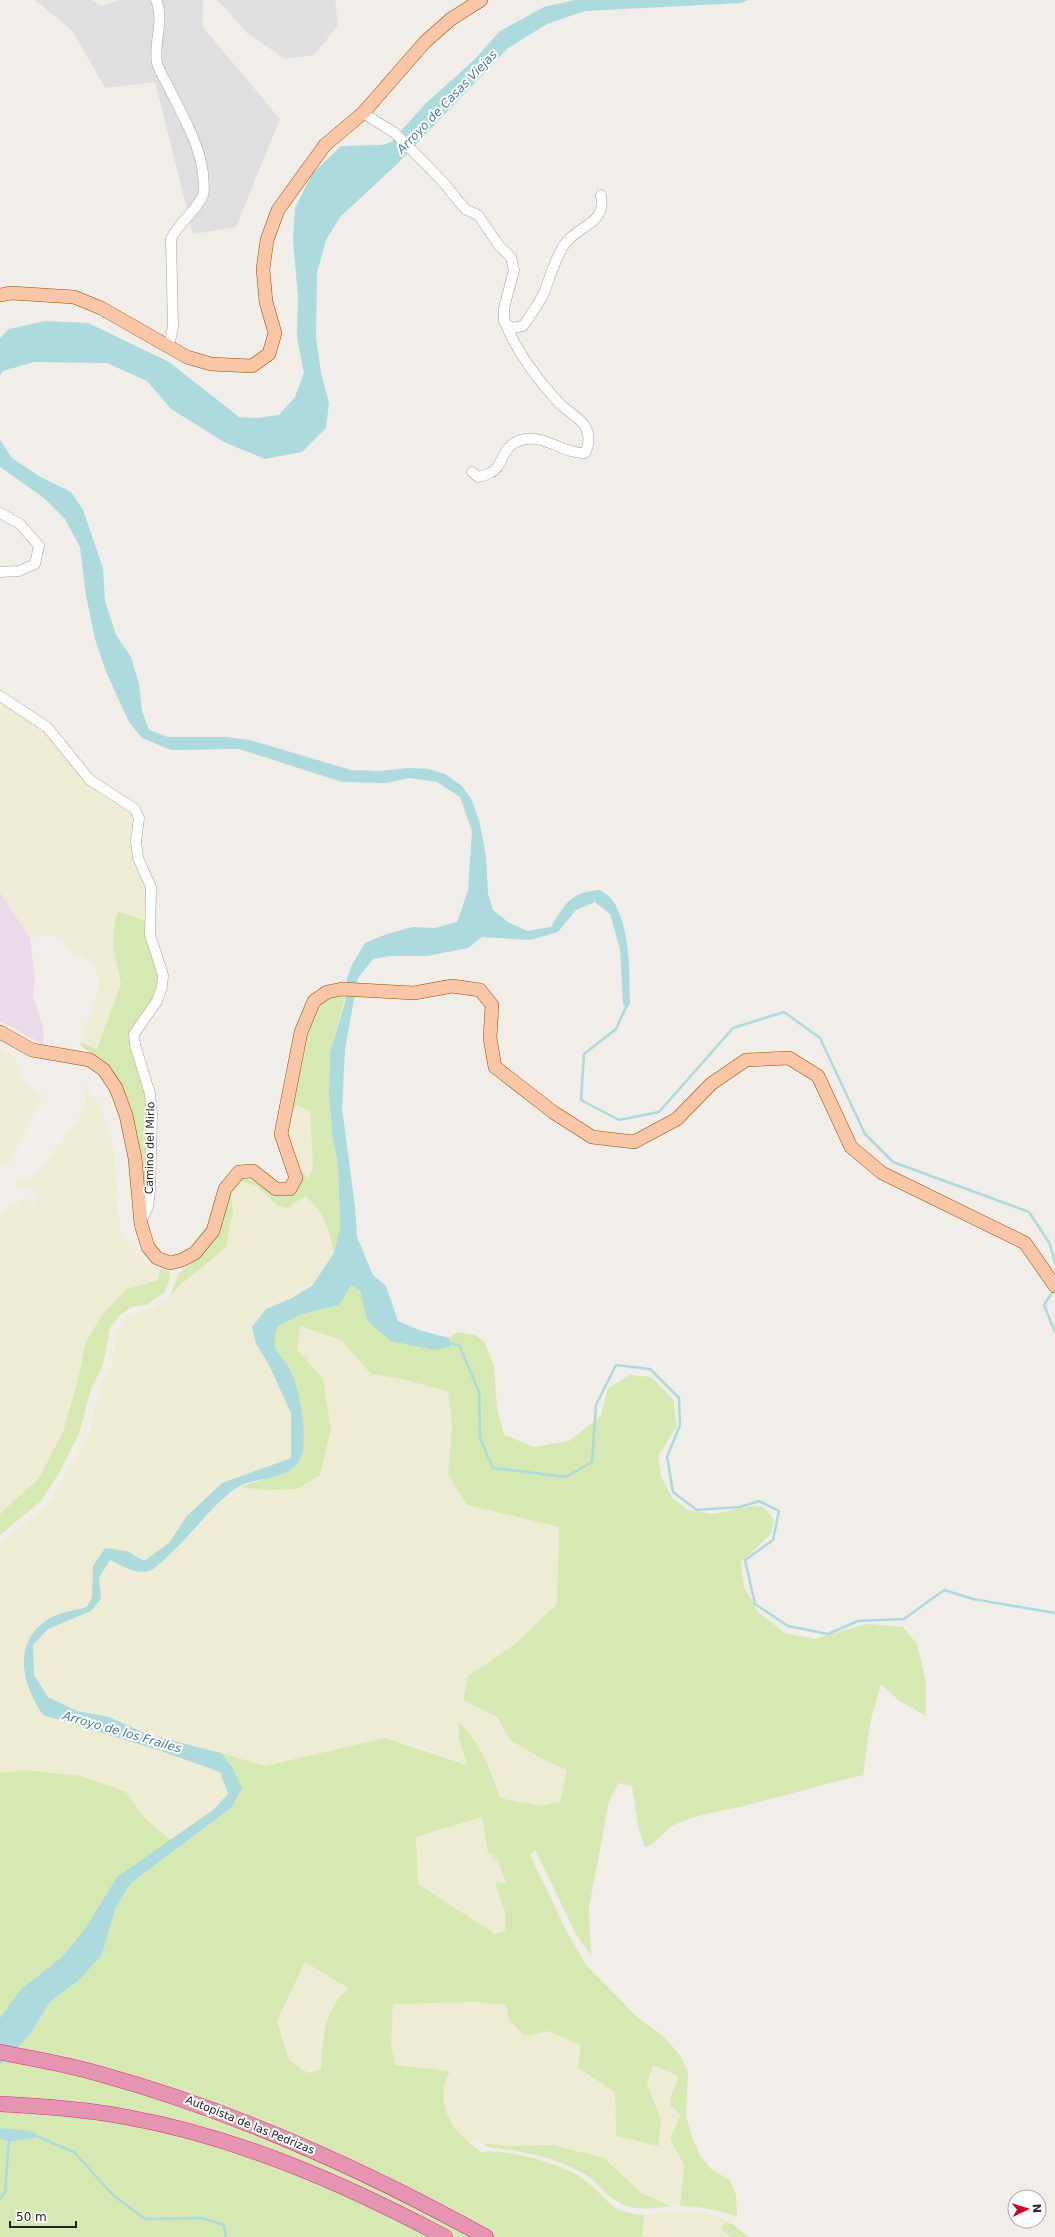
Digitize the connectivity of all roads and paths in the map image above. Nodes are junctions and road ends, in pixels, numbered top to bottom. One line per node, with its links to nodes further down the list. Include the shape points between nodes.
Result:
1 (156, 0): 7 (street, via 160,29 157,40 157,63 196,143 204,182 204,192 198,206 175,229 171,239 173,326)
2 (481, 0): 3 (main road, via 451,19 425,42)
3 (363, 114): 6 (street, via 396,133 465,209 478,215 500,247 511,257 514,270 504,308); 7 (main road, via 325,145 278,210 267,240 263,269 266,302 275,333 269,354 252,366 234,366 211,364 187,357)
4 (601, 195): 6 (street, via 603,205 600,214 565,244 543,295 523,326 512,328)
5 (0, 295): 7 (main road, via 11,293 74,297 101,308)
6 (504, 322): 8 (street, via 511,339 531,367 560,403 585,426 589,445 585,453 574,453 538,439 525,439 510,445 492,473 478,477)
7 (169, 348)
8 (472, 472)
9 (0, 513): 10 (street, via 20,524 39,546 35,564 19,571)
10 (0, 572)
11 (0, 696): 13 (street, Camino del Mirlo, via 47,727 90,780 135,809 139,818 136,841 138,858 151,887 150,935 163,975 157,1001 134,1034 150,1094 152,1115 150,1190 148,1207)
12 (0, 1032): 13 (main road, via 32,1050 90,1060 104,1070 116,1088 126,1115 135,1158)
13 (141, 1224): 14 (main road, via 148,1247 157,1258 170,1263 195,1253 213,1231 225,1190 239,1172 253,1171 276,1189 290,1189 296,1178 281,1134 301,1032 314,1001 327,992 342,989 414,993 452,986 480,990 492,1005 490,1038 495,1067 553,1112 592,1137 634,1142 677,1119 711,1084 746,1060 789,1058 818,1076 851,1147 882,1173 1025,1243)
14 (1055, 1285)
15 (0, 2052): 18 (highway, Autopista de las Pedrizas, via 56,2063 185,2099 269,2131 368,2176)
16 (0, 2104): 17 (highway, Autopista de las Pedrizas, via 84,2110 127,2117 208,2137 302,2170 405,2216)
17 (445, 2237)
18 (486, 2237)

